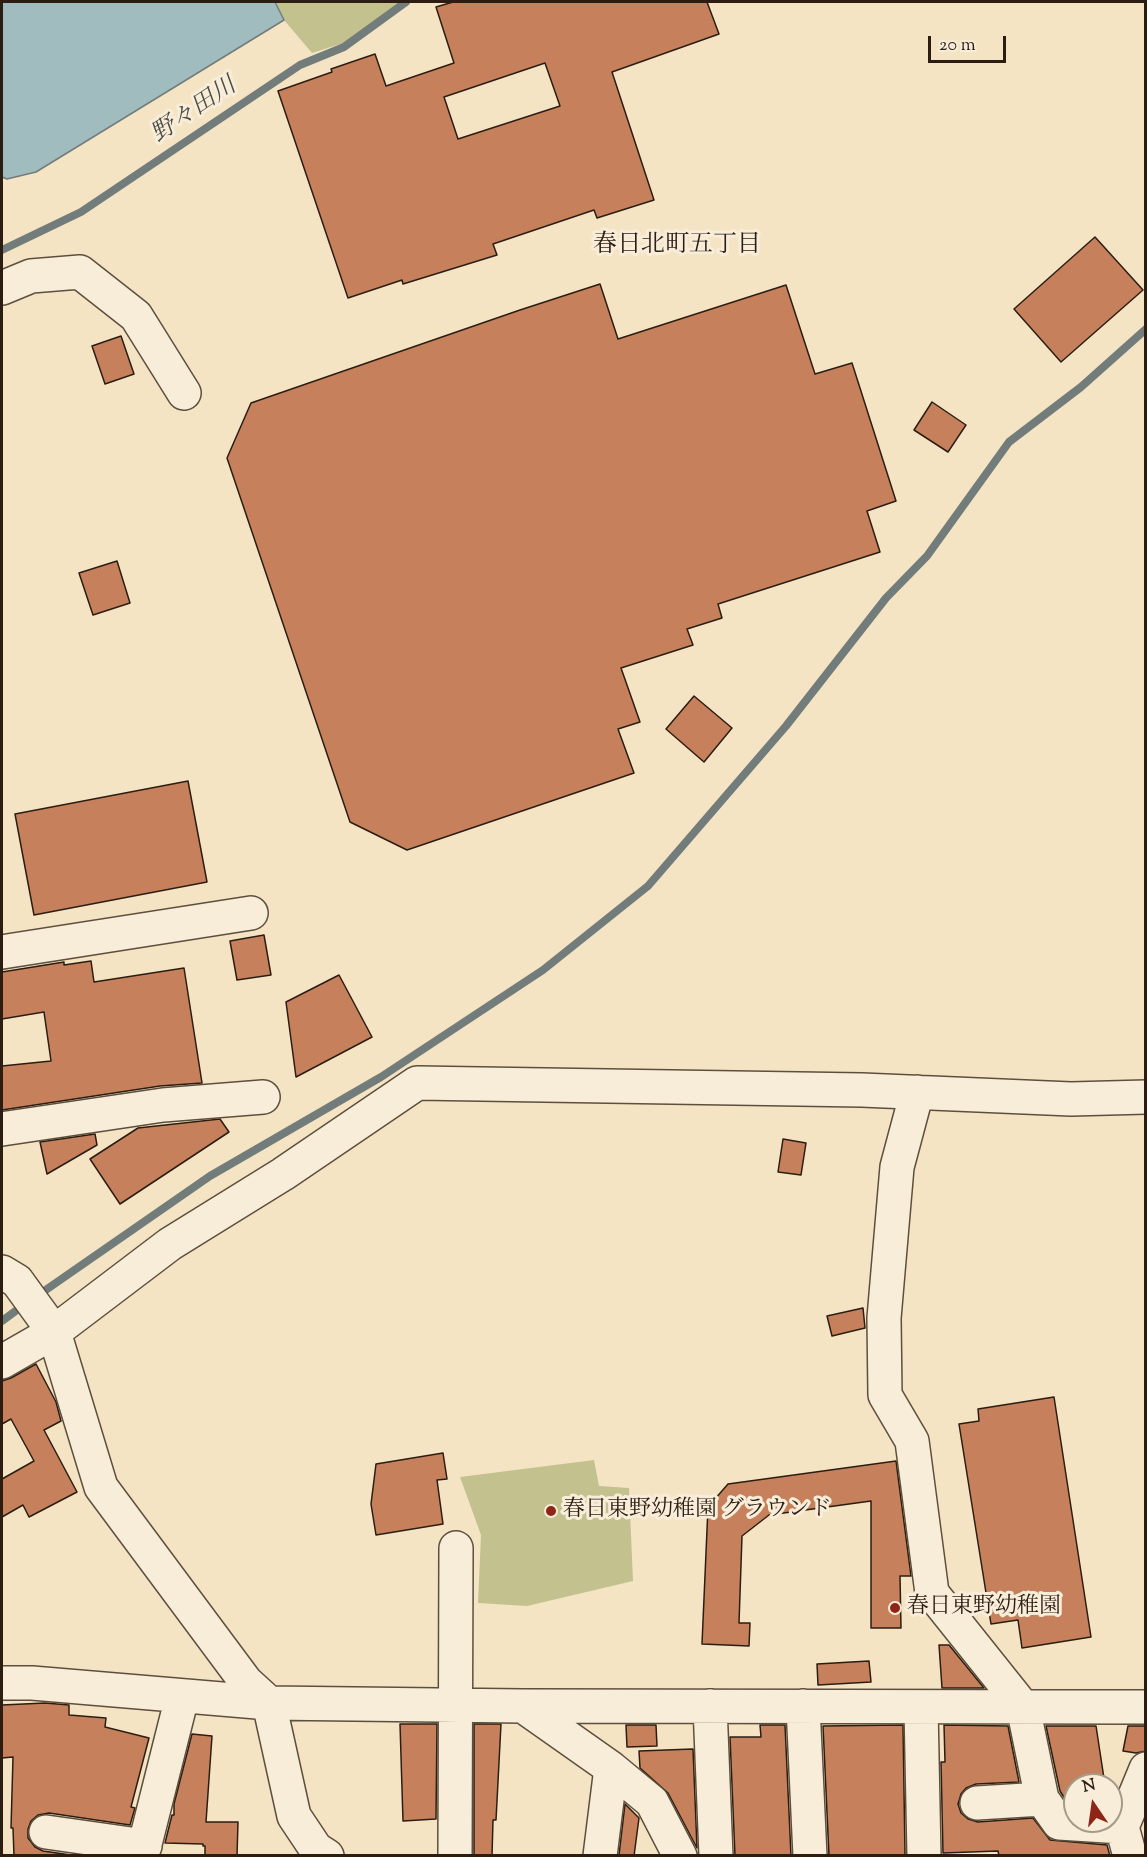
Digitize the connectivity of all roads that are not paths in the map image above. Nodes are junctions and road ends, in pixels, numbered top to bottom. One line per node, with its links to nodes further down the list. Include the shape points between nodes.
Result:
1 (2, 288): 2 (street, via 31,276 80,272 136,316)
2 (184, 393)
3 (251, 914): 4 (street)
4 (2, 952)
5 (917, 1092): 7 (street, via 1071,1099); 10 (street, via 417,1083); 21 (street, via 897,1167 884,1318 885,1395 912,1441 932,1593)
6 (262, 1097): 8 (street, via 163,1105)
7 (1146, 1097)
8 (2, 1129)
9 (11, 1279): 10 (street)
10 (50, 1326): 11 (street); 15 (street, via 101,1487 246,1682)
11 (2, 1362)
12 (456, 1548): 16 (street)
13 (2, 1683): 14 (street)
14 (182, 1697): 15 (street); 29 (street)
15 (269, 1703): 16 (street); 31 (street, via 294,1816 316,1849)
16 (455, 1705): 17 (street); 32 (street)
17 (523, 1706): 18 (street); 23 (street)
18 (710, 1706): 19 (street); 34 (street)
19 (803, 1706): 20 (street); 35 (street)
20 (921, 1707): 21 (street); 36 (street)
21 (1023, 1707): 22 (street); 25 (street)
22 (1146, 1707)
23 (611, 1768): 30 (street, via 652,1802); 33 (street)
24 (1146, 1769): 28 (street)
25 (1042, 1799): 26 (street); 28 (street, via 1059,1823)
26 (976, 1803)
27 (46, 1832): 29 (street)
28 (1126, 1841)
29 (144, 1851)
30 (675, 1853)
31 (327, 1856)
32 (455, 1856)
33 (600, 1856)
34 (716, 1856)
35 (810, 1856)
36 (924, 1856)

